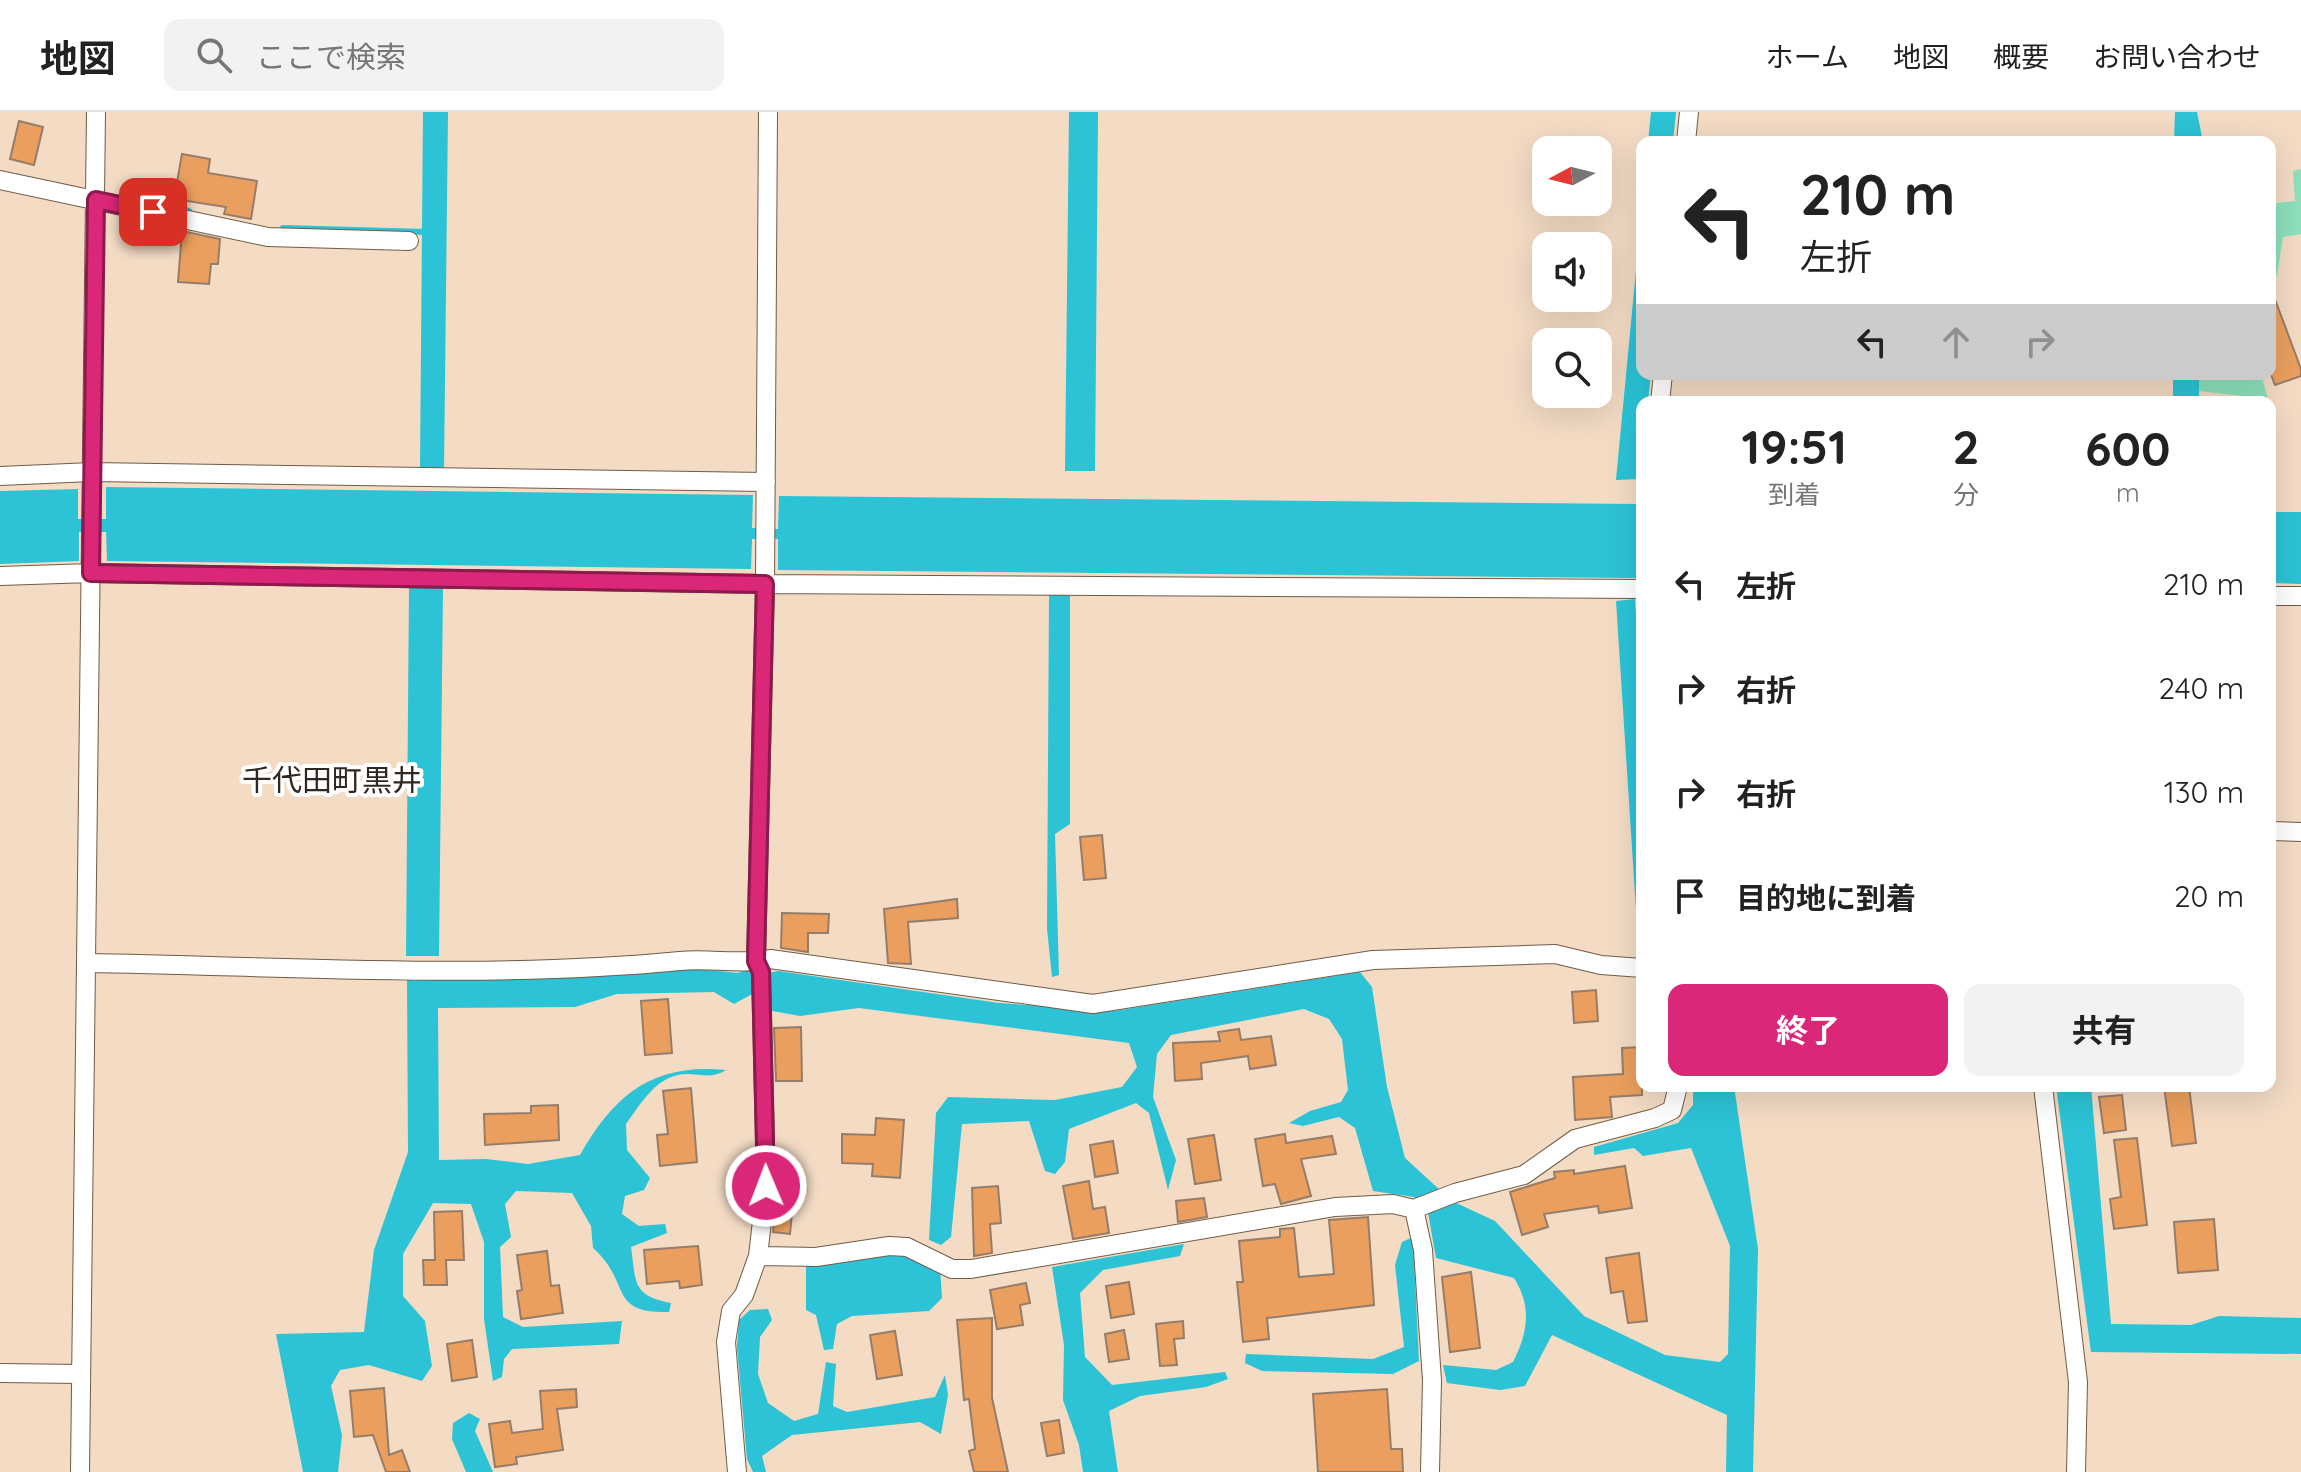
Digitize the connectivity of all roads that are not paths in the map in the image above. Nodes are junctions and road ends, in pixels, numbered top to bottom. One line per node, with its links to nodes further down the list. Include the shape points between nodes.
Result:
1 (96, 112): 6 (street)
2 (768, 112): 10 (street)
3 (1689, 112): 4 (street)
4 (1687, 136)
5 (0, 180): 6 (street)
6 (96, 200): 7 (street, via 268,237); 8 (street)
7 (409, 241)
8 (92, 472): 9 (street); 10 (street); 11 (street)
9 (0, 476)
10 (766, 482): 13 (street)
11 (91, 573): 12 (street); 13 (street); 19 (street)
12 (0, 576)
13 (765, 584): 14 (street); 20 (street)
14 (1636, 589)
15 (2276, 596): 16 (street)
16 (2301, 596)
17 (2276, 831): 18 (street)
18 (2301, 832)
19 (86, 963): 20 (street, via 543,972 695,960); 27 (street)
20 (759, 967): 21 (street, via 770,959 1093,1004 1373,960 1555,954); 25 (street, via 766,1186)
21 (1636, 968)
22 (1676, 1092): 24 (street, via 1672,1110 1655,1118 1575,1139 1524,1175)
23 (2044, 1092): 31 (street, via 2078,1382)
24 (1414, 1209): 25 (street, via 1393,1204 1335,1207 971,1269 952,1269 907,1247 816,1257); 30 (street, via 1423,1250 1432,1380)
25 (758, 1256): 29 (street, via 744,1295 731,1311 726,1342)
26 (0, 1373): 27 (street)
27 (81, 1374): 28 (street)
28 (80, 1472)
29 (737, 1472)
30 (1430, 1472)
31 (2076, 1472)

